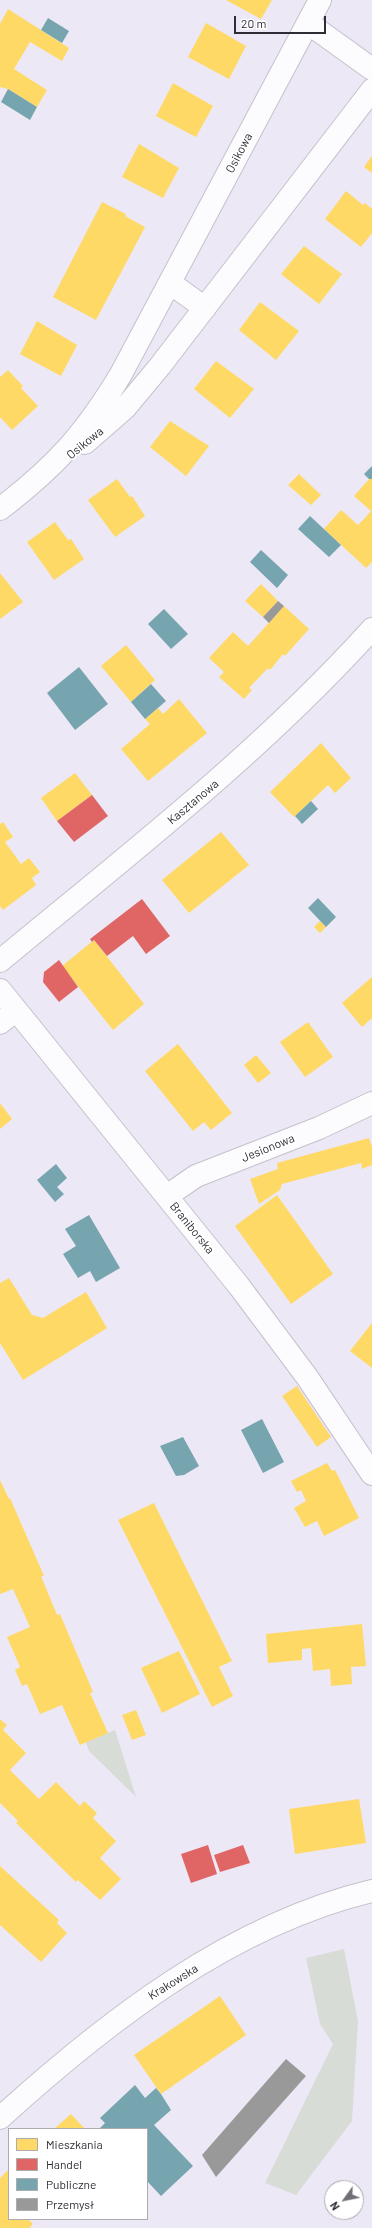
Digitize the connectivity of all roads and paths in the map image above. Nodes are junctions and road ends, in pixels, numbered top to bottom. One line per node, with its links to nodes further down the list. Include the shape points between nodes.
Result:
1 (320, 0): 2 (street, Osikowa)
2 (308, 23): 3 (street); 5 (street, Osikowa)
3 (372, 69)
4 (372, 90): 6 (street, Osikowa)
5 (170, 283): 6 (street); 7 (street, Osikowa, via 101,407 70,447)
6 (205, 308): 7 (street, Osikowa, via 125,408)
7 (36, 481): 8 (street, Osikowa)
8 (0, 509)
9 (372, 629): 10 (street, Kasztanowa, via 300,705 231,769)
10 (0, 961)
11 (0, 990): 12 (street, Braniborska)
12 (8, 1017): 14 (street, Braniborska)
13 (372, 1103): 14 (street, Jesionowa, via 319,1128 196,1176)
14 (166, 1196): 15 (street, Braniborska, via 307,1377)
15 (372, 1474)
16 (372, 1891): 17 (street, Krakowska, via 323,1906 272,1926 176,1978 80,2048)
17 (0, 2118)

